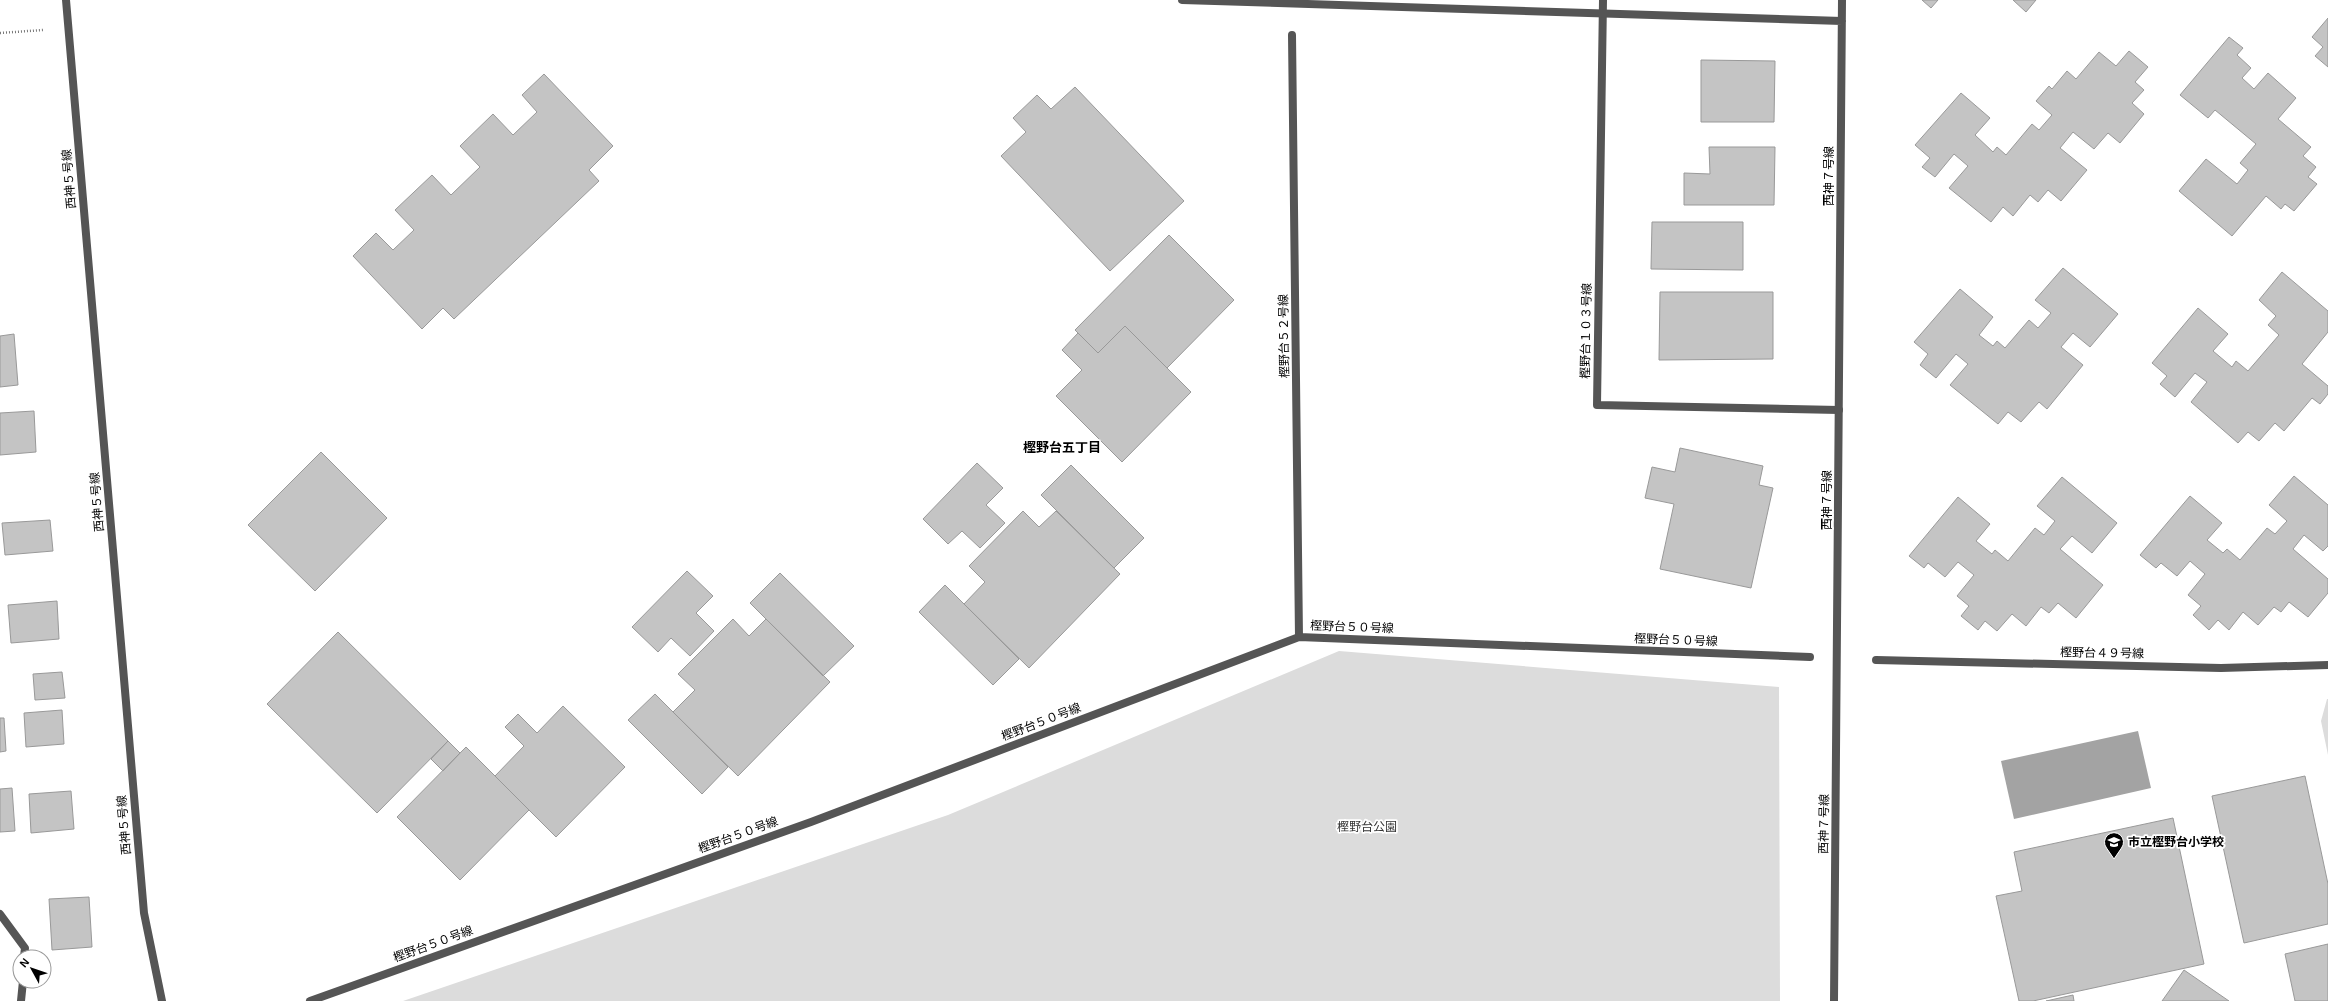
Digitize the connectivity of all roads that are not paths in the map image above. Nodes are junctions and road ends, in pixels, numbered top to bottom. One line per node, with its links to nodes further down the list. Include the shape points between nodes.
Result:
1 (66, 0): 17 (street, 西神５号線, via 144,913)
2 (1182, 0): 5 (street)
3 (1604, 0): 5 (street)
4 (1842, 0): 6 (street, 西神７号線)
5 (1604, 14): 6 (street); 8 (street, 樫野台１０３号線, via 1597,405)
6 (1842, 21): 8 (street, 西神７号線)
7 (1292, 35): 9 (street, 樫野台５２号線)
8 (1839, 410): 19 (street, 西神７号線)
9 (1300, 637): 10 (street, 樫野台５０号線); 18 (street, 樫野台５０号線, via 810,822)
10 (1810, 657)
11 (1876, 660): 12 (street, 樫野台４９号線, via 2221,668)
12 (2328, 665)
13 (0, 914): 14 (street)
14 (25, 949)
15 (22, 989): 16 (street)
16 (21, 1001)
17 (162, 1001)
18 (310, 1001)
19 (1834, 1001)

